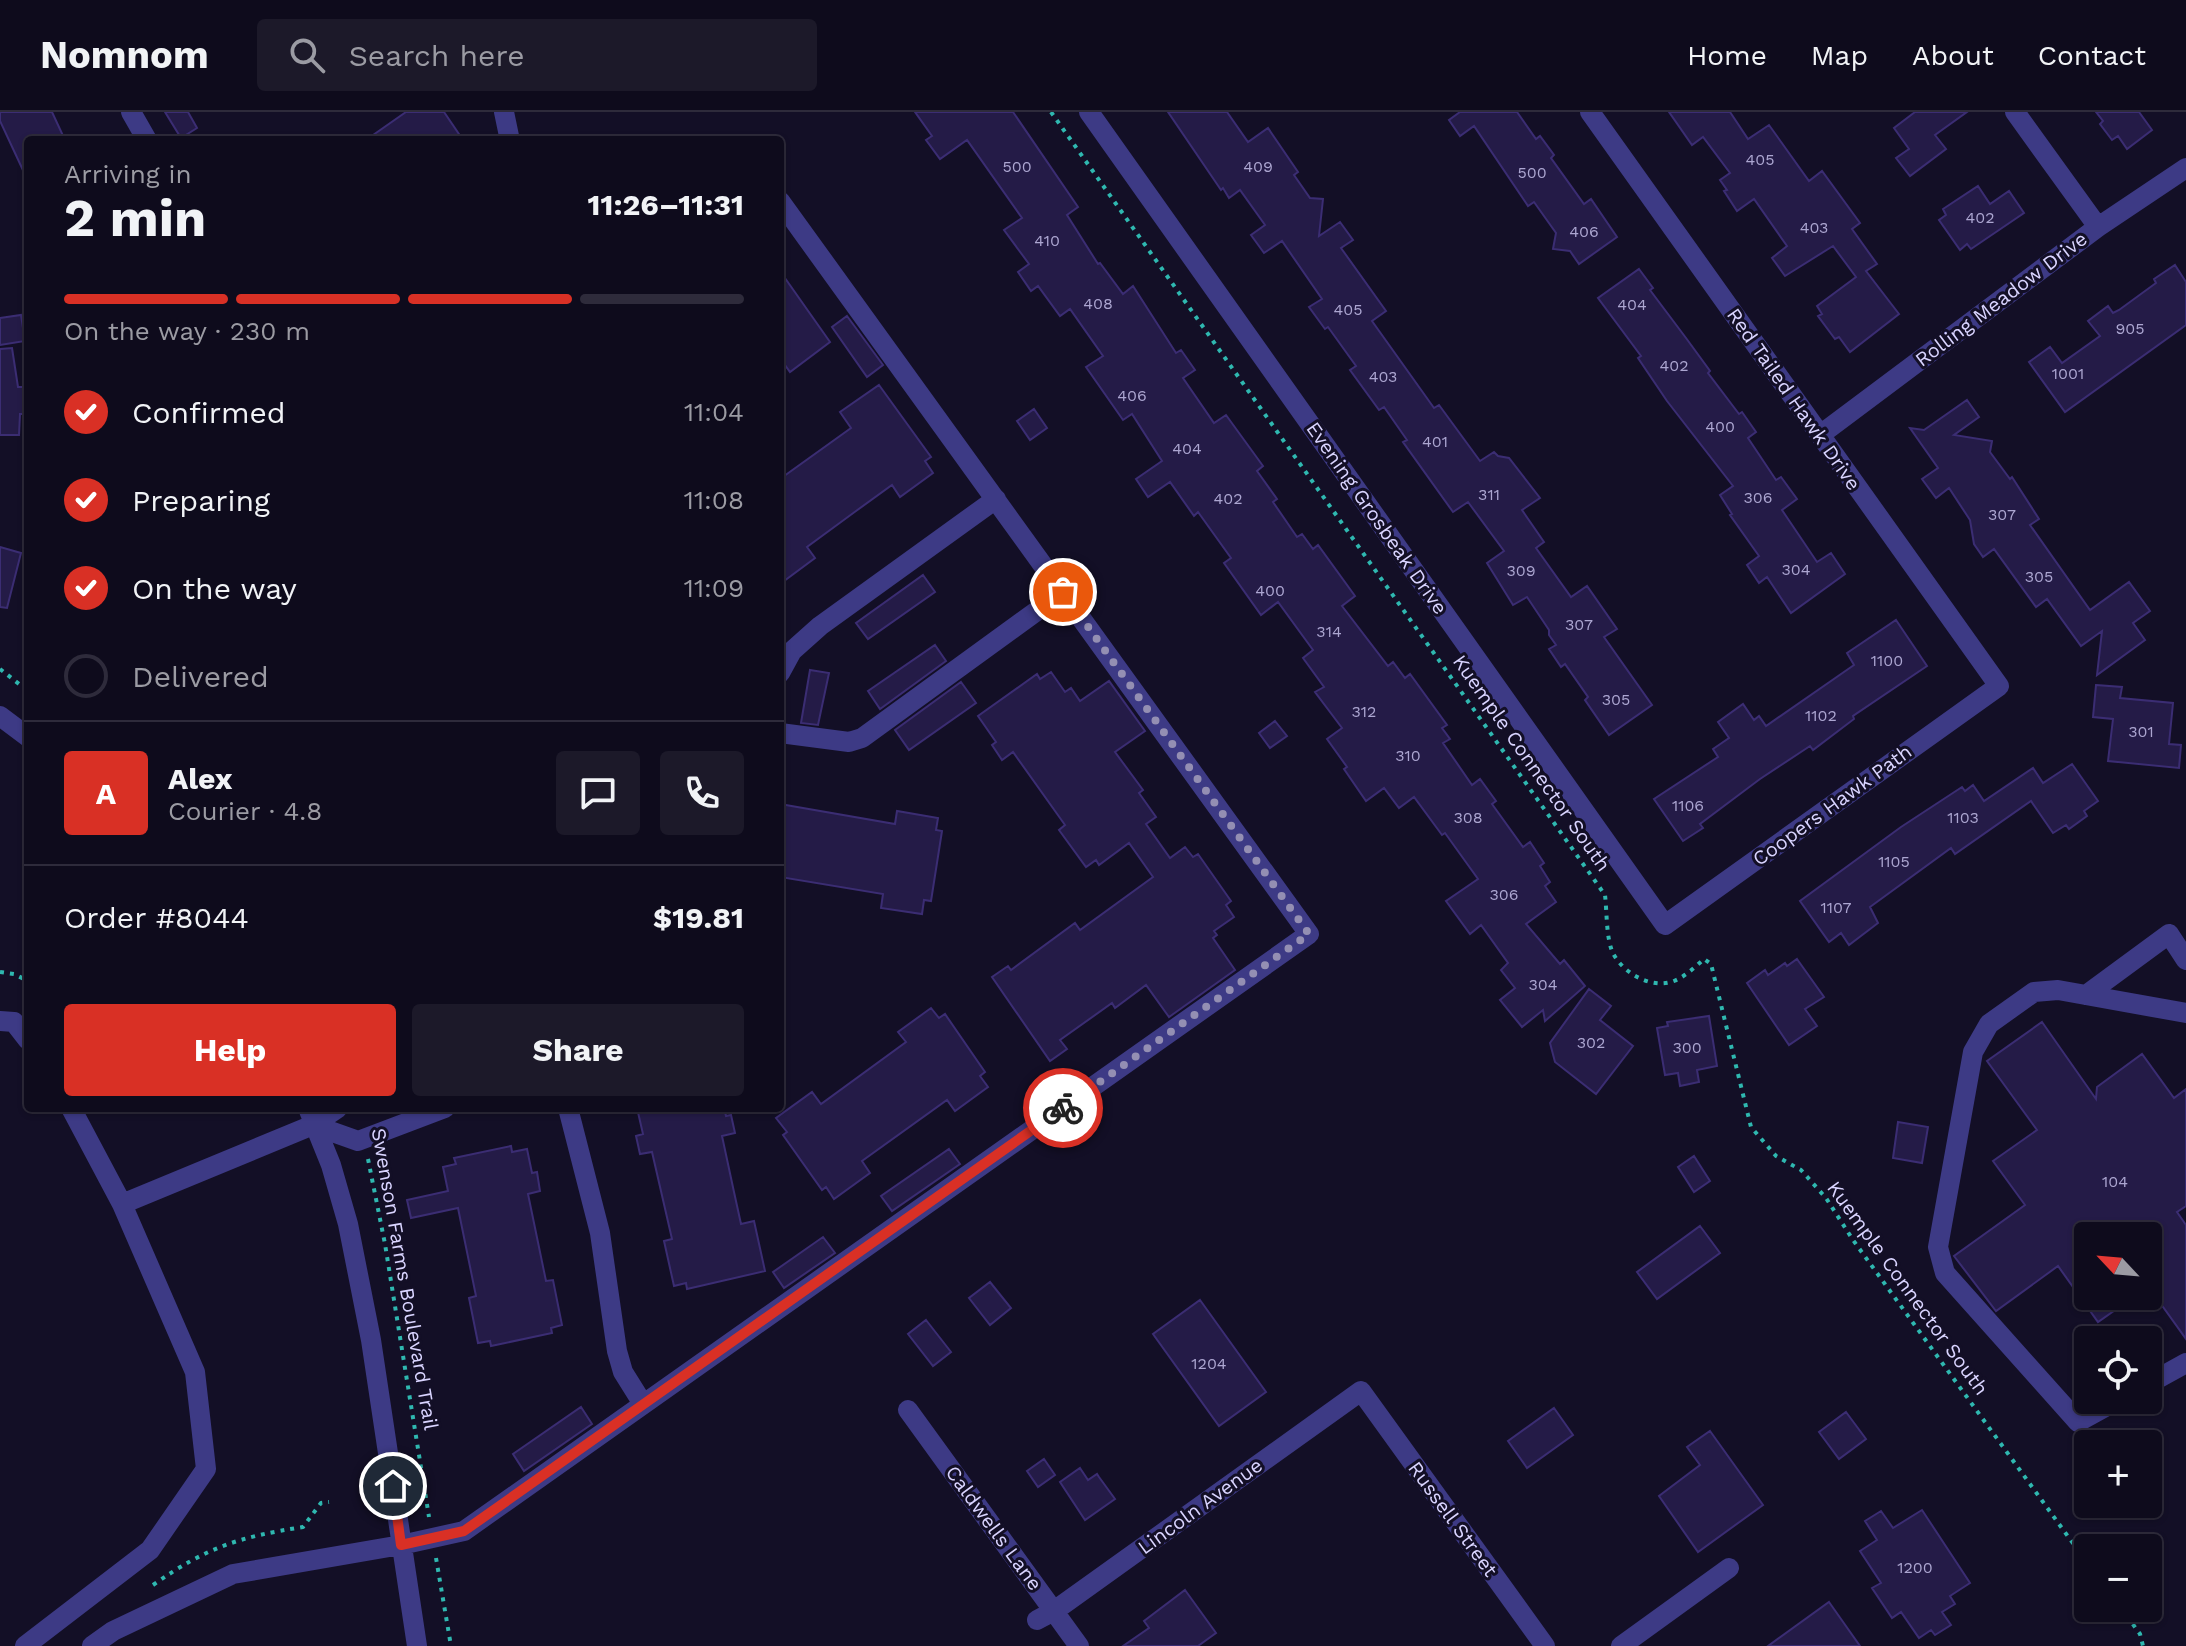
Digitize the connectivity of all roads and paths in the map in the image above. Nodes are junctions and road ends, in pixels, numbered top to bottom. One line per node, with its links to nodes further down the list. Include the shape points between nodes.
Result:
1 (131, 112): 7 (street)
2 (504, 112): 8 (street)
3 (1051, 112): 44 (path, Kuemple Connector South, via 1605,895 1612,950 1625,971 1670,983 1704,959 1711,964 1751,1127 1826,1198)
4 (1089, 112): 22 (street, Evening Grosbeak Drive)
5 (1590, 112): 12 (street, Red Tailed Hawk Drive)
6 (2015, 112): 11 (street)
7 (145, 136)
8 (509, 136)
9 (2186, 168): 11 (street, Rolling Meadow Drive)
10 (784, 207): 13 (street)
11 (2098, 227): 12 (street, Rolling Meadow Drive)
12 (1820, 435): 17 (street, Red Tailed Hawk Drive)
13 (996, 499): 14 (street); 15 (street, via 820,626)
14 (1063, 592): 21 (street, via 862,738 849,742); 39 (street, via 1309,934)
15 (784, 666)
16 (0, 669): 18 (path)
17 (1999, 686): 22 (street, Coopers Hawk Path)
18 (24, 688)
19 (0, 716): 20 (street)
20 (24, 734)
21 (784, 734)
22 (1665, 925)
23 (2186, 960): 26 (street, via 2169,934)
24 (0, 972): 25 (path)
25 (24, 979)
26 (2086, 995): 27 (street); 41 (street, via 2034,992 1989,1024 1973,1052 1938,1247 1945,1273 2078,1422)
27 (2186, 1013)
28 (0, 1021): 29 (street, via 14,1022)
29 (24, 1035)
30 (73, 1112): 35 (street)
31 (434, 1112): 34 (street)
32 (569, 1112): 39 (street, via 600,1233 617,1351)
33 (310, 1117): 34 (street, via 358,1141); 35 (street); 43 (street, via 348,1224)
34 (364, 1138): 42 (path, Swenson Farms Boulevard Trail)
35 (122, 1204): 48 (street, via 195,1372 206,1469 150,1550)
36 (2186, 1363): 37 (street)
37 (2162, 1376)
38 (1361, 1391): 46 (street, Lincoln Avenue); 53 (street, Russell Street)
39 (643, 1404): 42 (street, via 464,1531)
40 (908, 1410): 46 (street, Caldwells Lane)
41 (2093, 1414)
42 (433, 1538): 43 (street); 51 (path, Swenson Farms Boulevard Trail)
43 (401, 1545): 49 (street, via 233,1574); 50 (street)
44 (2074, 1545)
45 (1729, 1568): 54 (street)
46 (1046, 1615): 52 (street, Caldwells Lane)
47 (2131, 1622): 55 (path)
48 (25, 1646)
49 (92, 1646)
50 (417, 1646)
51 (451, 1646)
52 (1079, 1646)
53 (1545, 1646)
54 (1621, 1646)
55 (2143, 1646)

